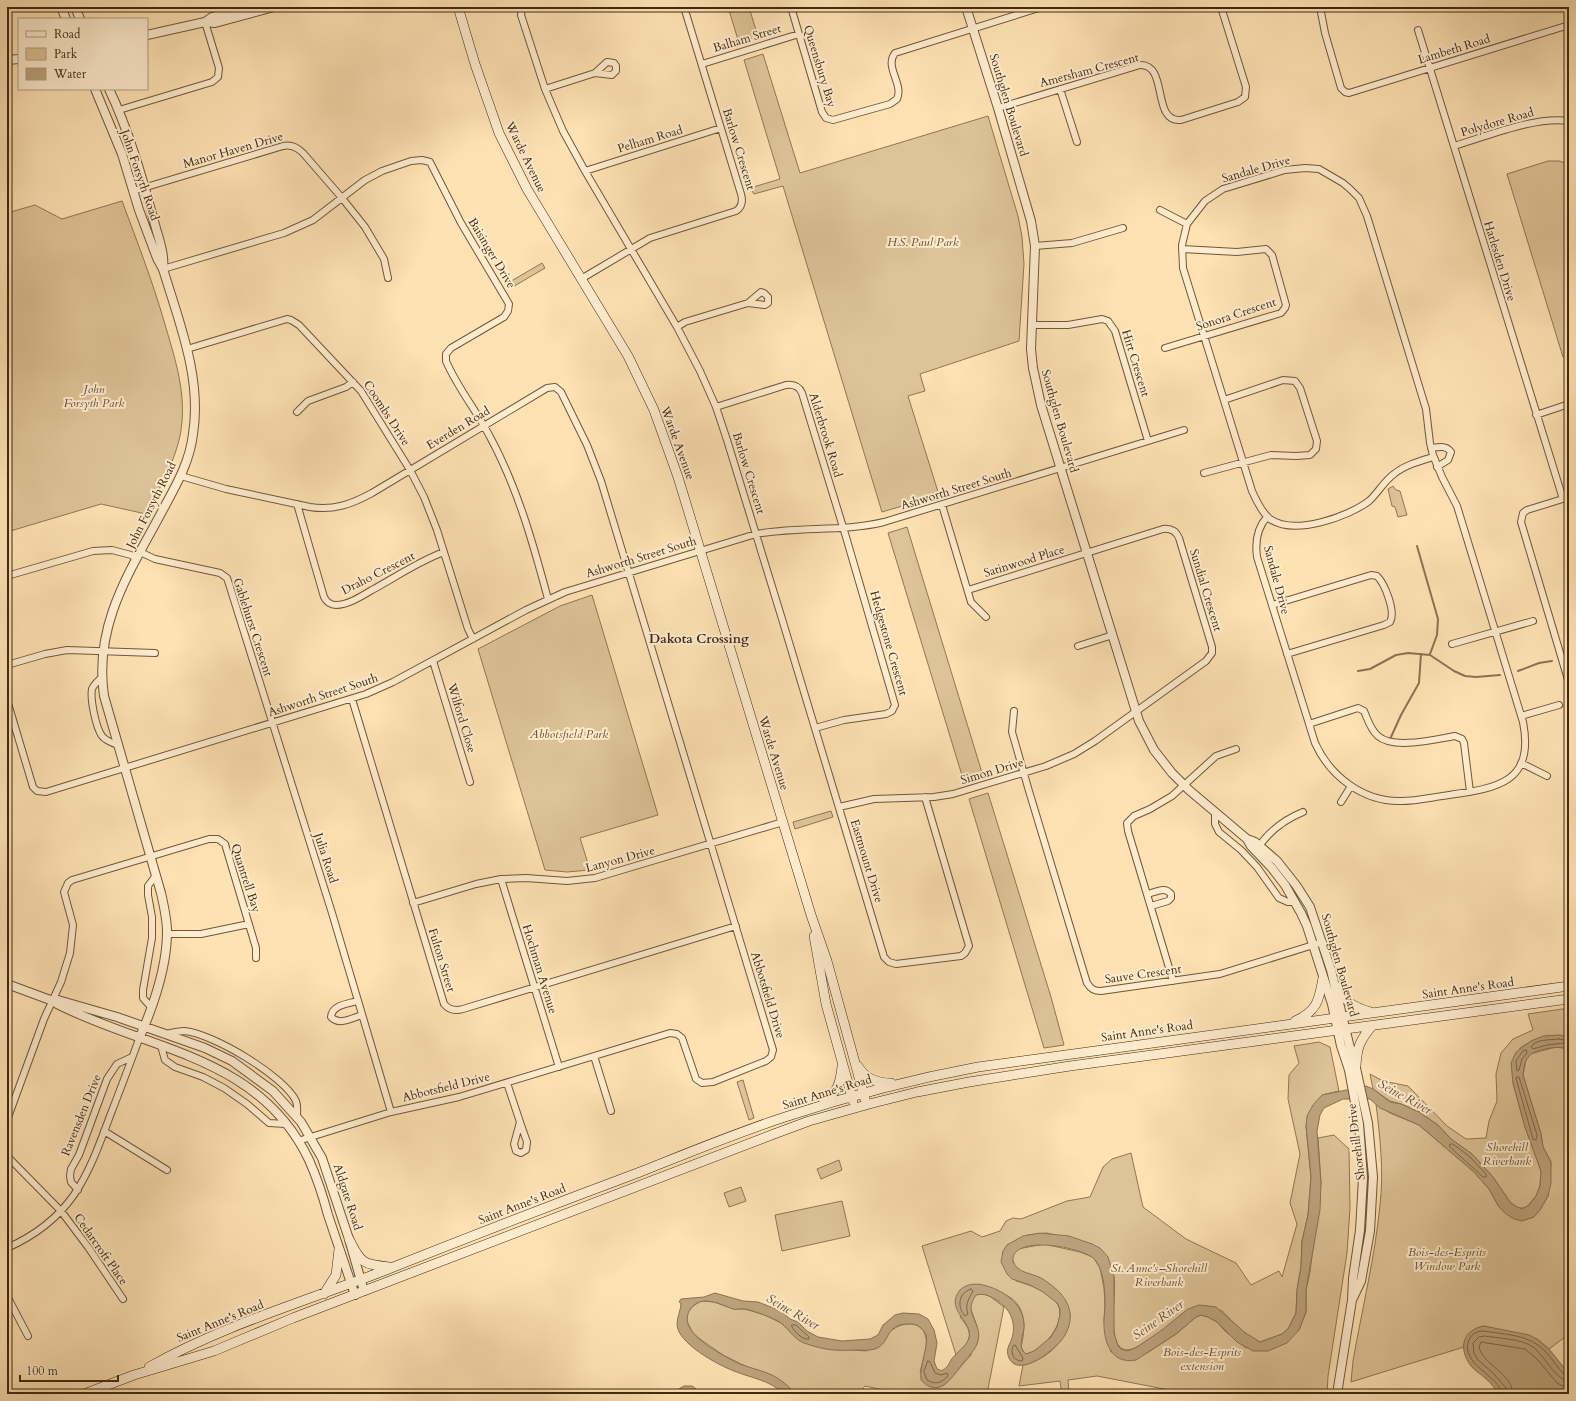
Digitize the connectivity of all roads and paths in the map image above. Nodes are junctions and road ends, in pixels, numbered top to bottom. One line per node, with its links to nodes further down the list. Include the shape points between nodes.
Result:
1 (75, 7): 15 (street)
2 (250, 7): 16 (street, via 212,17)
3 (274, 7): 16 (street, via 215,23)
4 (458, 7): 49 (main road, Warde Avenue, via 500,133 527,189)
5 (522, 7): 27 (street, Barlow Crescent, via 521,15)
6 (684, 7): 24 (street, Barlow Crescent)
7 (791, 7): 20 (street, Queensbury Bay)
8 (966, 7): 18 (street, Southglen Boulevard)
9 (1042, 7): 18 (street)
10 (1221, 7): 28 (street, Amersham Crescent, via 1246,87 1243,100 1181,120 1173,119 1166,114 1154,72 1145,65)
11 (1320, 7): 25 (street, Lambeth Road, via 1324,32 1341,88 1345,92)
12 (62, 8): 13 (street); 14 (street)
13 (63, 18)
14 (66, 18)
15 (80, 18)
16 (205, 22): 21 (street); 32 (street, via 219,68 218,77 212,82)
17 (1569, 25): 25 (street, Lambeth Road)
18 (972, 28): 20 (street, Queensbury Bay, via 895,53 891,63 899,90 895,101 834,120 826,118 822,112); 31 (street, Southglen Boulevard)
19 (1418, 30): 25 (street, Harlesden Drive)
20 (799, 34): 24 (street, Balham Street)
21 (148, 35)
22 (18, 59): 23 (street)
23 (7, 60)
24 (702, 64): 34 (street, Barlow Crescent)
25 (1430, 68): 36 (street, Harlesden Drive)
26 (596, 73): 27 (street)
27 (545, 89): 37 (street, Barlow Crescent, via 563,131)
28 (1060, 89): 31 (street, Amersham Crescent); 35 (street)
29 (95, 90): 39 (street, John Forsyth Road, via 122,154)
30 (109, 90): 32 (street, John Forsyth Road)
31 (998, 108): 44 (street, Southglen Boulevard, via 1031,221)
32 (119, 110): 38 (street, John Forsyth Road)
33 (1569, 121): 36 (street, Polydore Road, via 1536,122)
34 (722, 128): 37 (street, Pelham Road); 45 (street, Barlow Crescent, via 742,197 740,208 659,234)
35 (1077, 142)
36 (1454, 146): 61 (street, Harlesden Drive)
37 (585, 171): 45 (street, Barlow Crescent)
38 (145, 187): 39 (street, Manor Haven Drive); 40 (street, Manor Haven Drive, via 288,145 295,146 301,151); 47 (street, John Forsyth Road, via 163,256)
39 (133, 191): 47 (street, John Forsyth Road)
40 (342, 198): 47 (street, Baisinger Drive, via 314,220 284,233); 48 (street, Manor Haven Drive, via 358,217 382,255); 62 (street, Baisinger Drive, via 365,180 392,167 418,160 432,164 461,223 509,304 504,317 451,348 445,357)
41 (1160, 210): 42 (street)
42 (1187, 224): 46 (street, Sandale Drive); 65 (street, Sandale Drive, via 1205,201 1219,192 1285,170 1319,169 1350,189 1364,208 1388,281 1426,409)
43 (1123, 228): 44 (street, via 1072,243)
44 (1035, 246): 51 (street, Southglen Boulevard)
45 (631, 248): 49 (street, Barlow Crescent); 52 (street, Barlow Crescent)
46 (1182, 249): 53 (street, Sandale Drive, via 1183,268); 53 (street, Sonora Crescent, via 1237,252 1266,249 1272,255 1286,299 1285,308 1280,313)
47 (163, 269): 55 (street, John Forsyth Road)
48 (388, 278)
49 (581, 279): 79 (main road, Warde Avenue, via 628,356 654,410)
50 (748, 303): 52 (street, via 685,322)
51 (1032, 325): 64 (street, Hirt Crescent, via 1068,325 1102,319 1108,321 1115,331); 69 (street, Southglen Boulevard, via 1032,368)
52 (677, 327): 59 (street, Barlow Crescent)
53 (1204, 336): 54 (street, Sonora Crescent); 57 (street, Sandale Drive)
54 (1165, 348)
55 (187, 349): 56 (street, Coombs Drive, via 287,319 299,325); 72 (street, John Forsyth Road, via 196,399 190,450)
56 (353, 382): 60 (street, via 308,401); 70 (street, Coombs Drive, via 368,401)
57 (1224, 400): 67 (street, Sandale Drive); 67 (street, via 1287,380 1298,384 1302,394 1316,441 1315,452 1304,456 1271,454)
58 (1569, 404): 61 (street)
59 (716, 407): 77 (street, Alderbrook Road, via 786,385 799,388); 78 (street, Barlow Crescent)
60 (297, 412)
61 (1536, 415): 73 (street, Harlesden Drive)
62 (484, 426): 70 (street, Everden Road); 83 (street, Everden Road, via 547,388 555,387 562,392 595,463); 86 (street, Baisinger Drive, via 517,496)
63 (1184, 430): 64 (street, Ashworth Street South)
64 (1148, 441): 69 (street, Ashworth Street South)
65 (1431, 448): 66 (street, Sandale Drive); 68 (street, via 1443,447 1451,452 1448,460)
66 (1433, 456): 68 (street, Sandale Drive); 76 (street, via 1395,473 1369,500 1343,514 1299,526 1279,523)
67 (1243, 462): 71 (street); 76 (street, Sandale Drive, via 1256,500)
68 (1437, 467): 90 (street, Sandale Drive, via 1457,506)
69 (1060, 468): 75 (street, Ashworth Street South); 81 (street, Southglen Boulevard)
70 (410, 470): 74 (street, Everden Road, via 361,499 343,506 319,509); 80 (street, Coombs Drive, via 429,509)
71 (1204, 473)
72 (181, 476): 74 (street, Everden Road, via 226,489); 82 (street, John Forsyth Road)
73 (1566, 498): 101 (street, via 1527,510 1522,515 1521,522)
74 (297, 504): 80 (street, Draho Crescent, via 324,596 331,605 353,600)
75 (942, 505): 77 (street, Ashworth Street South, via 878,524); 85 (street)
76 (1267, 517): 87 (street, Sandale Drive, via 1257,534 1256,549)
77 (843, 527): 78 (street, Ashworth Street South); 110 (street, Hedgestone Crescent, via 895,704 892,711 886,714 850,719)
78 (756, 534): 79 (street, Ashworth Street South); 110 (street, Eastmount Drive)
79 (700, 550): 83 (street, Ashworth Street South); 126 (main road, Warde Avenue)
80 (444, 552): 92 (street, Coombs Drive)
81 (1087, 552): 85 (street, Satinwood Place); 91 (street, Southglen Boulevard); 106 (street, Sundial Crescent, via 1168,528 1179,538 1212,653 1206,661)
82 (139, 555): 84 (street, via 112,550 93,551); 95 (street, John Forsyth Road, via 111,612); 108 (street, Gablehurst Crescent, via 220,573 227,578)
83 (629, 572): 86 (street, Ashworth Street South); 127 (street, Abbotsfield Drive)
84 (7, 576)
85 (968, 590): 88 (street, via 971,602)
86 (548, 599): 92 (street, Ashworth Street South)
87 (1272, 605): 97 (street, Sandale Drive); 97 (street, via 1371,575 1377,576 1384,585 1393,614 1390,622 1384,626)
88 (986, 617)
89 (1533, 620): 90 (street)
90 (1495, 632): 93 (street); 107 (street, Sandale Drive)
91 (1113, 635): 94 (street); 106 (street, Southglen Boulevard)
92 (473, 639): 98 (street, Ashworth Street South)
93 (1452, 644)
94 (1078, 646)
95 (103, 651): 96 (street); 99 (street, via 56,652); 100 (street, John Forsyth Road)
96 (155, 653)
97 (1287, 654): 109 (street, Sandale Drive)
98 (433, 661): 102 (street, Ashworth Street South, via 393,682); 117 (street, Wilford Close)
99 (7, 665)
100 (102, 677): 111 (street, John Forsyth Road, via 104,696); 111 (street, via 94,684 92,690 94,711 101,735)
101 (1569, 683)
102 (352, 698): 108 (street, Ashworth Street South); 134 (street, Fulton Street)
103 (7, 700): 114 (street, Ashworth Street South, via 33,786 37,791 50,791)
104 (1559, 705): 107 (street)
105 (1014, 711): 115 (street, via 1012,732)
106 (1136, 712): 115 (street, Simon Drive, via 1074,754); 118 (street, Southglen Boulevard, via 1154,750)
107 (1521, 716): 113 (street, Sandale Drive, via 1526,747)
108 (272, 723): 114 (street, Ashworth Street South); 151 (street, Julia Road)
109 (1309, 724): 119 (street, Sandale Drive, via 1322,757 1332,770); 120 (street, via 1358,708 1364,711 1377,735 1387,740 1404,743 1459,737 1464,743)
110 (815, 728): 123 (street, Eastmount Drive)
111 (118, 745): 114 (street, John Forsyth Road)
112 (1236, 749): 118 (street, via 1216,756)
113 (1521, 763): 116 (street); 120 (street, Sandale Drive, via 1505,782 1490,789)
114 (125, 768): 129 (street, John Forsyth Road)
115 (1024, 773): 121 (street, Simon Drive, via 953,794); 144 (street, Sauve Crescent, via 1089,986 1101,991)
116 (1547, 776)
117 (470, 782)
118 (1183, 785): 124 (street, Southglen Boulevard); 132 (street, via 1172,796 1134,816 1127,823)
119 (1351, 786): 120 (street, Sandale Drive, via 1364,794 1400,802); 122 (street)
120 (1470, 792)
121 (925, 798): 123 (street, Simon Drive, via 874,799); 123 (street, Eastmount Drive, via 969,946 961,956 900,964 889,962 884,957)
122 (1341, 802)
123 (839, 807)
124 (1215, 812): 128 (street, Southglen Boulevard); 133 (street, via 1215,824 1219,832 1257,867 1279,898)
125 (1303, 812): 128 (street, via 1279,824 1265,836)
126 (783, 822): 127 (street, Lanyon Drive); 136 (main road, Warde Avenue)
127 (711, 844): 131 (street, Lanyon Drive, via 595,878 567,881); 138 (street, Abbotsfield Drive)
128 (1257, 848): 133 (street, Southglen Boulevard); 140 (street, Southglen Boulevard, via 1277,861 1296,885 1310,907)
129 (150, 856): 130 (street, John Forsyth Road); 137 (street, Quantrell Bay, via 214,838 222,840); 150 (street, via 68,883 64,892 73,925 72,940)
130 (156, 875): 139 (street, John Forsyth Road); 152 (street, via 148,886 152,938 143,990 143,998)
131 (501, 878): 134 (street, Lanyon Drive); 148 (street, Hochman Avenue)
132 (1148, 894): 135 (street); 135 (street, via 1165,890 1171,894 1168,901)
133 (1295, 902): 141 (street, Southglen Boulevard, via 1307,926)
134 (414, 903): 148 (street, Fulton Street, via 446,1007 460,1010)
135 (1151, 906): 144 (street)
136 (811, 915): 162 (main road, Warde Avenue, via 827,961); 165 (main road, Warde Avenue, via 826,1004)
137 (249, 924): 139 (street, Quantrell Bay, via 201,934); 142 (street, Quantrell Bay, via 256,948)
138 (736, 926): 148 (street, Fulton Street); 163 (street, Abbotsfield Drive, via 773,1050 769,1060 705,1084 696,1079 682,1038 675,1033)
139 (167, 934): 152 (street, John Forsyth Road, via 161,976)
140 (1323, 942): 141 (street, Sauve Crescent); 146 (street, Southglen Boulevard)
141 (1312, 945): 143 (street, Southglen Boulevard); 144 (street, Sauve Crescent, via 1224,973)
142 (256, 958)
143 (1323, 978): 155 (street, Southglen Boulevard); 156 (main road, via 1315,1008)
144 (1173, 981)
145 (7, 984): 150 (street, Aldgate Road)
146 (1335, 985): 153 (main road, via 1349,1003 1362,1010); 155 (street, Southglen Boulevard)
147 (1569, 986): 153 (main road, Saint Anne's Road)
148 (534, 987): 166 (street, Hochman Avenue)
149 (1569, 999): 158 (main road, Saint Anne's Road)
150 (53, 1001): 157 (street, Aldgate Road); 160 (street, Aldgate Road, via 63,1008); 177 (street)
151 (357, 1001): 154 (street, Julia Road); 154 (street, via 338,1007 331,1017 342,1021)
152 (151, 1007): 157 (street, John Forsyth Road)
153 (1376, 1013): 155 (main road, Saint Anne's Road)
154 (362, 1015): 176 (street, Julia Road)
155 (1339, 1017): 156 (main road, Saint Anne's Road); 159 (street, Southglen Boulevard)
156 (1284, 1025): 169 (main road, Saint Anne's Road, via 978,1067)
157 (145, 1026): 160 (street, John Forsyth Road); 181 (street, Aldgate Road, via 232,1061 273,1091 297,1116)
158 (1372, 1026): 159 (main road, Saint Anne's Road); 167 (main road, via 1362,1038)
159 (1342, 1029): 167 (street, Shorehill Drive); 172 (main road, Saint Anne's Road, via 1009,1075 917,1092)
160 (139, 1039): 161 (street, Aldgate Road); 164 (street)
161 (161, 1046): 179 (street, Aldgate Road, via 228,1074 265,1101); 179 (street, via 165,1060 169,1064 214,1082 269,1122)
162 (852, 1054): 169 (main road, via 859,1069 870,1079); 170 (main road, Warde Avenue)
163 (594, 1056): 166 (street, Abbotsfield Drive); 175 (street)
164 (132, 1057): 180 (street); 185 (street, Ravensden Drive, via 117,1064 107,1079 79,1155 71,1169 71,1182)
165 (842, 1064): 171 (main road, Warde Avenue); 174 (main road, via 836,1092)
166 (559, 1067): 168 (street, Abbotsfield Drive)
167 (1354, 1068): 197 (street, Shorehill Drive, via 1363,1178); 197 (street, Shorehill Drive, via 1368,1123 1373,1177 1370,1231 1361,1281)
168 (507, 1083): 176 (street, Abbotsfield Drive, via 440,1102); 178 (street)
169 (900, 1084): 170 (main road, Saint Anne's Road)
170 (864, 1093): 171 (main road, Saint Anne's Road); 172 (main road, Warde Avenue)
171 (852, 1096): 173 (main road, Warde Avenue); 174 (main road, Saint Anne's Road)
172 (866, 1105): 173 (main road, Saint Anne's Road)
173 (854, 1108): 193 (main road, Saint Anne's Road, via 774,1134)
174 (806, 1110): 190 (main road, Saint Anne's Road, via 438,1248)
175 (612, 1111)
176 (391, 1112): 181 (street, Abbotsfield Drive)
177 (7, 1120)
178 (520, 1122)
179 (286, 1124): 182 (street, Aldgate Road)
180 (104, 1131): 184 (street); 185 (street, via 92,1164)
181 (310, 1136): 182 (street, Abbotsfield Drive); 187 (street, Aldgate Road, via 325,1165)
182 (298, 1141): 189 (street, Aldgate Road, via 310,1161)
183 (7, 1156): 186 (street, Cedarcroft Place)
184 (167, 1170)
185 (78, 1190): 186 (street)
186 (61, 1211): 188 (street, via 29,1237); 196 (street, Cedarcroft Place)
187 (349, 1240): 190 (main road, via 357,1255 367,1264); 191 (street, Aldgate Road)
188 (7, 1248)
189 (340, 1249): 192 (street, Aldgate Road); 194 (main road, via 336,1275)
190 (392, 1268): 191 (main road, Saint Anne's Road)
191 (361, 1279): 192 (main road, Saint Anne's Road); 193 (street, Aldgate Road)
192 (351, 1283): 193 (street, Aldgate Road); 194 (main road, Saint Anne's Road)
193 (360, 1293): 199 (main road, Saint Anne's Road, via 214,1351)
194 (324, 1294): 199 (main road, Saint Anne's Road, via 217,1334 167,1356)
195 (7, 1296): 198 (street)
196 (123, 1299)
197 (1352, 1300): 200 (street, Shorehill Drive)
198 (28, 1336)
199 (134, 1375): 201 (main road, Saint Anne's Road)
200 (1339, 1391)
201 (84, 1394)

